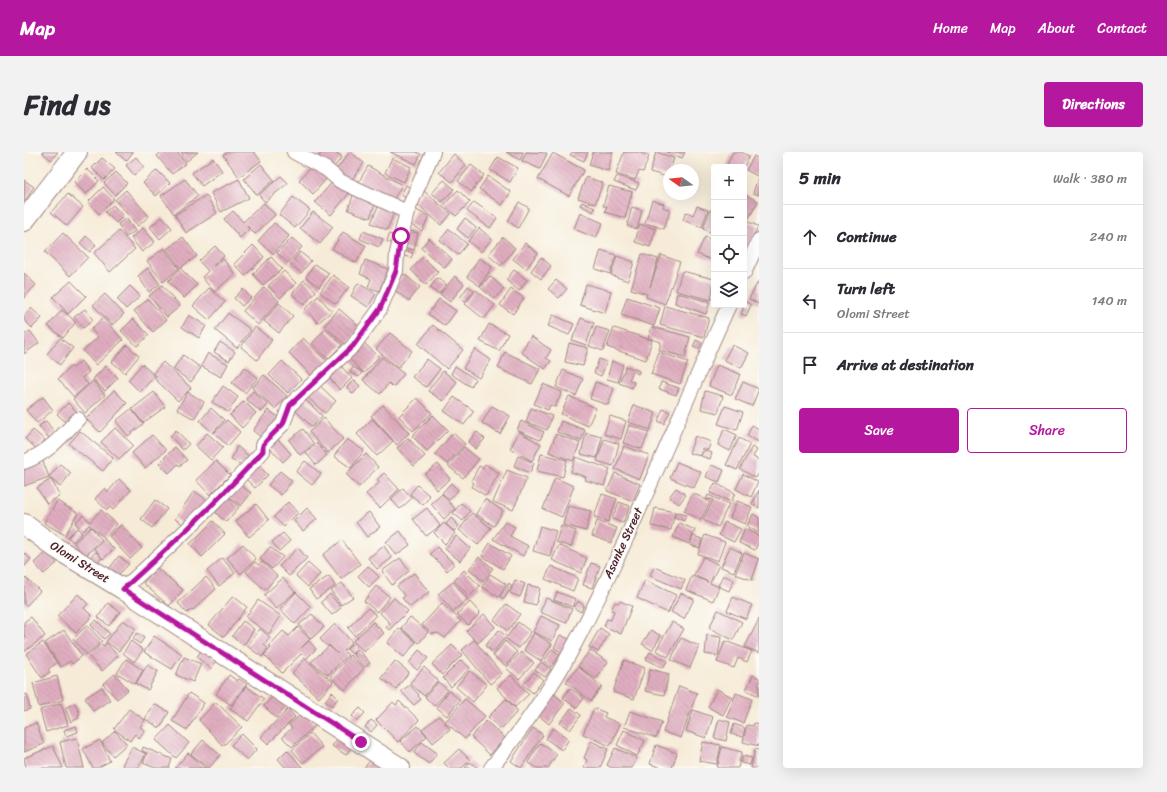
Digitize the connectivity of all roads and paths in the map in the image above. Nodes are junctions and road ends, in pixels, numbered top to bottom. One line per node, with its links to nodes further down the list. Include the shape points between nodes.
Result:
1 (77, 152): 5 (main road)
2 (294, 152): 4 (street, via 326,169 340,181)
3 (433, 152): 4 (street)
4 (407, 212): 12 (street, via 397,253 398,263 380,309 370,324 353,346 290,405 283,424 267,440 263,445 263,451 245,471 188,530)
5 (24, 220)
6 (759, 240): 7 (street)
7 (744, 272)
8 (729, 308): 14 (street, Asanke Street, via 658,469 571,652 543,697)
9 (78, 419): 10 (street, via 39,457)
10 (24, 462)
11 (24, 524): 12 (main road, Olomi Street, via 56,548)
12 (123, 589): 13 (main road, Olomi Street)
13 (400, 768)
14 (491, 768)

